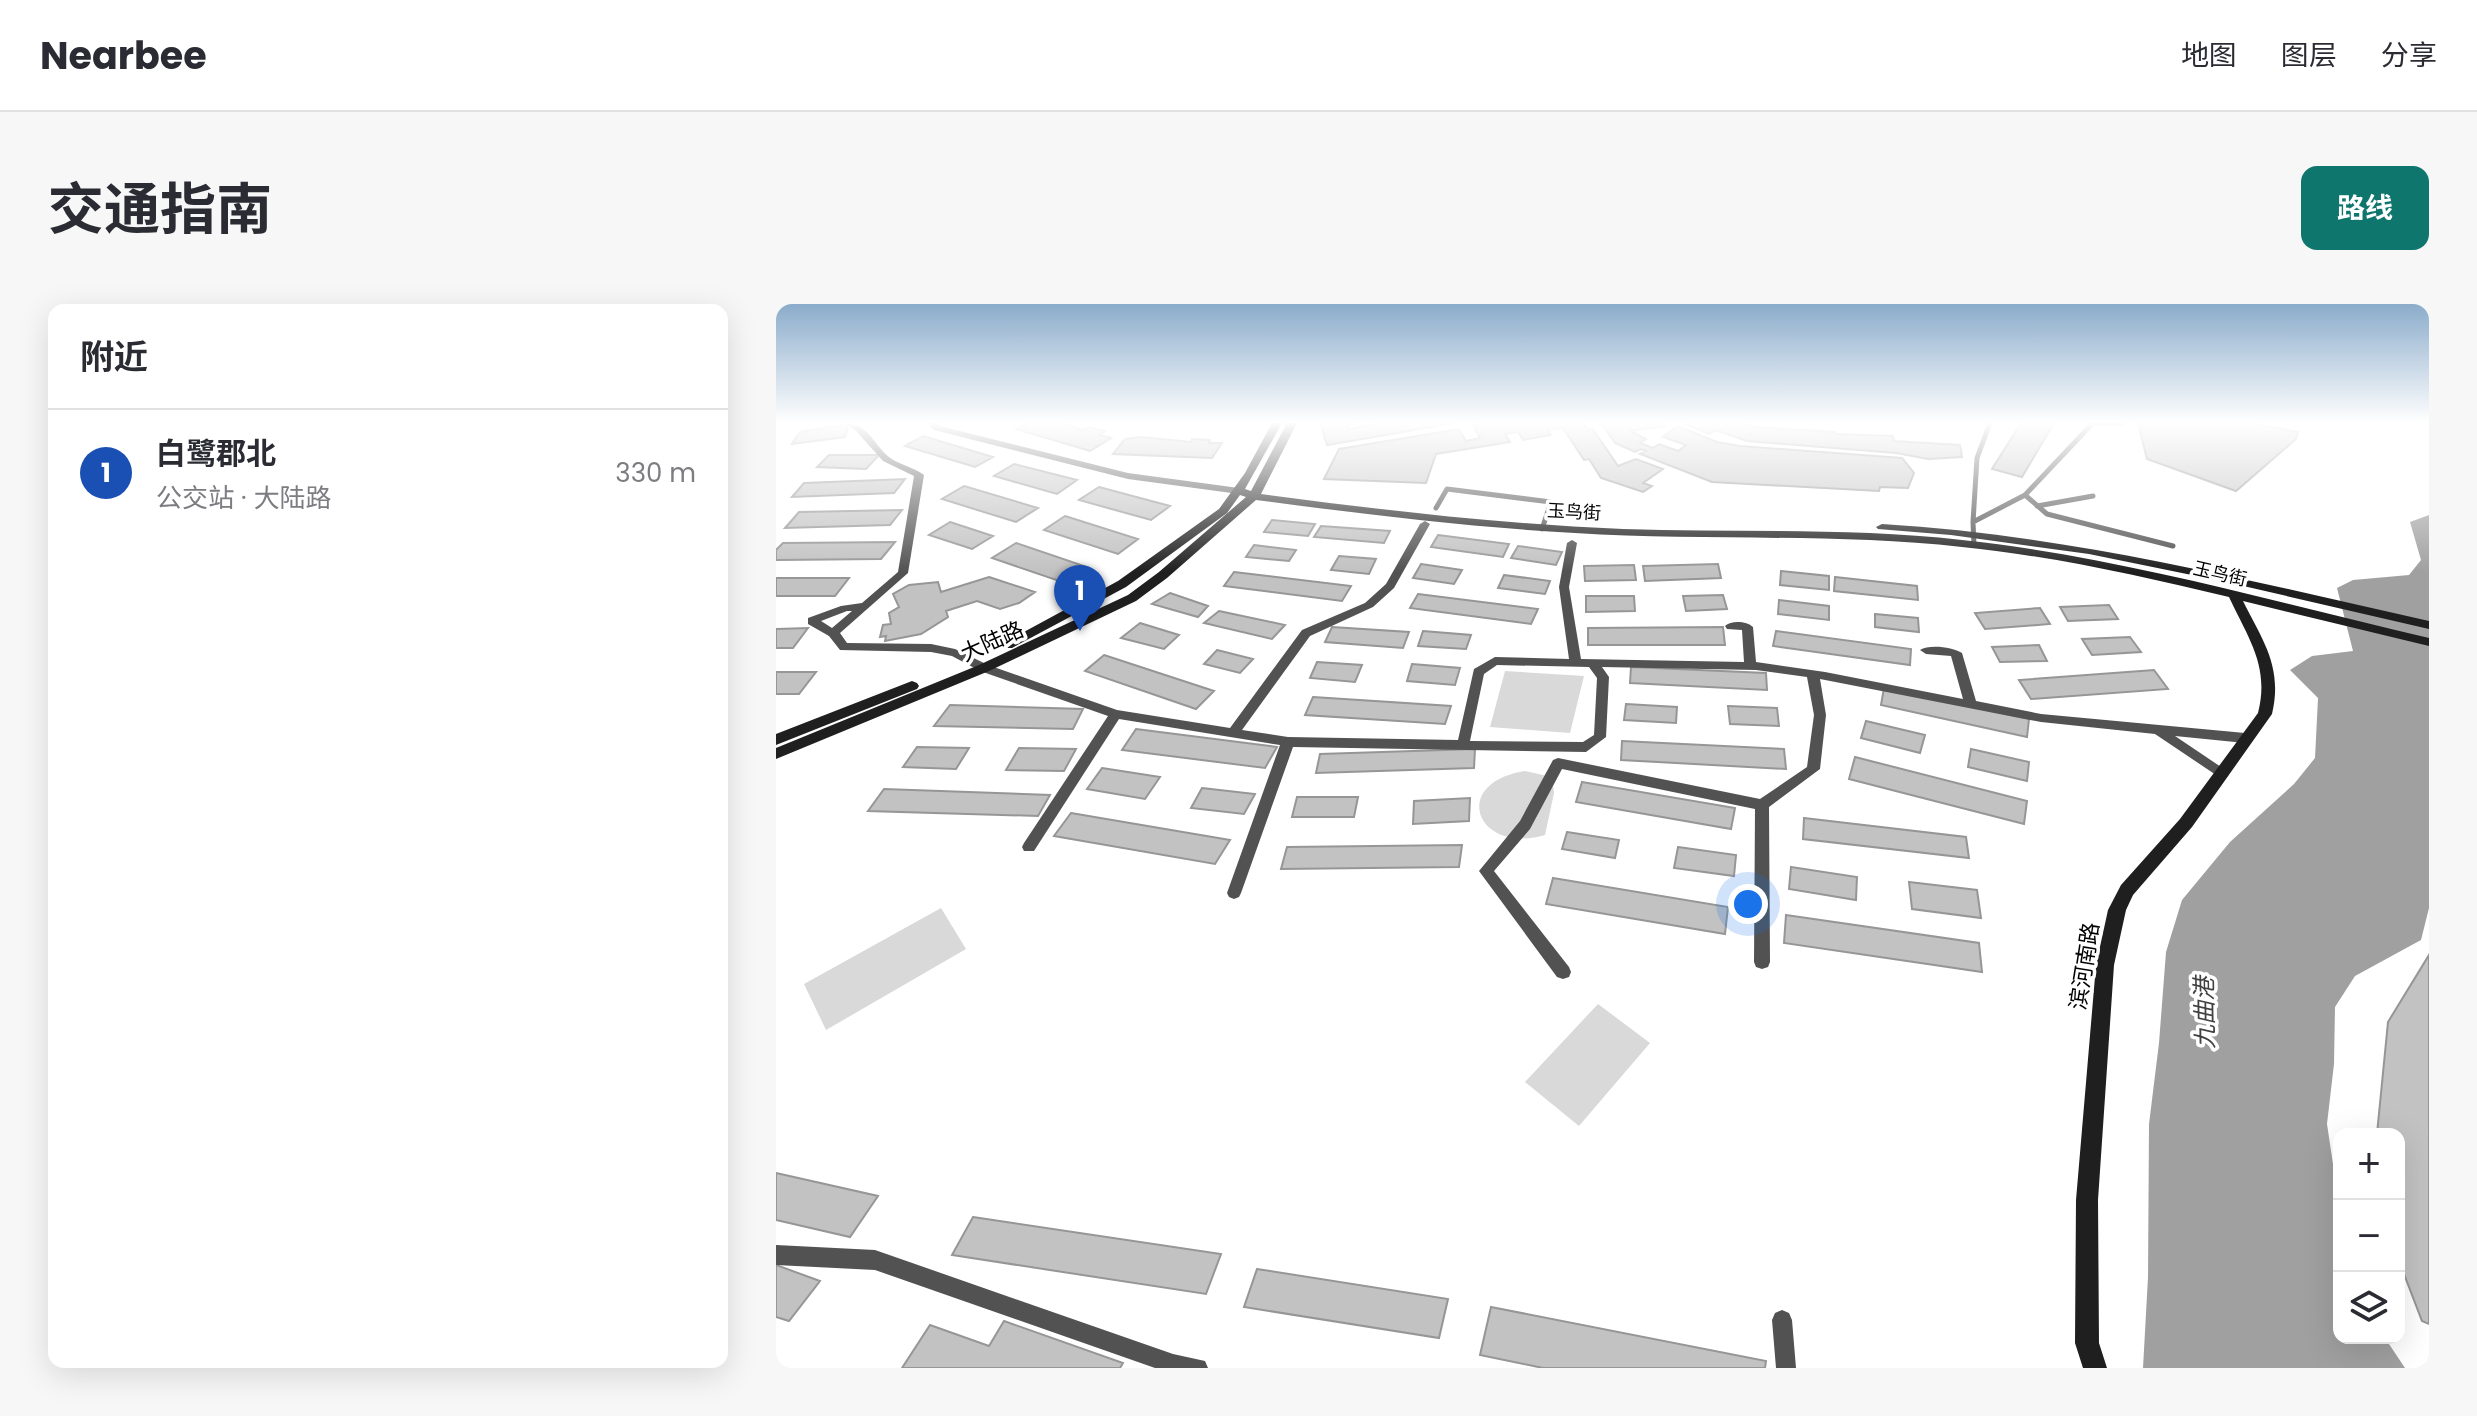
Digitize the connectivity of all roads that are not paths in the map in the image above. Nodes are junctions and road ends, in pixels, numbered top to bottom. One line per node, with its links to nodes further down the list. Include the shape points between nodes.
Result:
1 (914, 473): 19 (street, via 919,475 903,573)
2 (1115, 473): 7 (street)
3 (1249, 473): 7 (main road, 大陆路)
4 (1267, 473): 8 (main road, 大陆路)
5 (1976, 473): 15 (lane)
6 (2047, 473): 9 (lane)
7 (1239, 491): 8 (main road, 玉鸟街); 27 (main road, 大陆路, via 1223,511 1122,584)
8 (1257, 492): 12 (main road, 玉鸟街); 14 (main road, 玉鸟街, via 1428,519); 27 (main road, 大陆路, via 1132,598)
9 (2025, 495): 11 (lane); 15 (lane, via 1999,506)
10 (2093, 496): 11 (lane)
11 (2037, 506): 17 (lane, via 2047,514)
12 (1436, 508): 14 (main road, 玉鸟街); 14 (lane, via 1447,489 1551,502)
13 (1425, 524): 33 (street, via 1390,586 1369,605 1306,633)
14 (1544, 524): 15 (main road, 玉鸟街, via 1841,536)
15 (1974, 534): 18 (main road, 玉鸟街, via 2059,558)
16 (1572, 543): 25 (street, via 1564,587)
17 (2173, 546)
18 (2233, 588): 20 (main road, 玉鸟街, via 2309,598); 23 (main road, 玉鸟街, via 2309,615); 34 (main road, 滨河南路, via 2261,642 2271,697 2265,714)
19 (863, 606): 22 (street); 22 (street, via 812,621)
20 (2429, 625)
21 (1731, 626): 28 (street, via 1747,627)
22 (833, 633): 27 (street, via 844,647 931,648)
23 (2429, 642)
24 (1926, 650): 30 (street, via 1956,653)
25 (1576, 663): 26 (street); 37 (street, via 1495,661 1478,672)
26 (1592, 663): 28 (street); 37 (street, via 1603,677 1600,737 1586,747)
27 (977, 665): 31 (street); 35 (main road, 大陆路); 38 (main road, 大陆路)
28 (1750, 666): 29 (street)
29 (1813, 676): 30 (street); 40 (street, via 1820,715 1813,769)
30 (1971, 705): 32 (street)
31 (1116, 714): 33 (street); 41 (street)
32 (2156, 729): 34 (street); 39 (street)
33 (1233, 733): 36 (street)
34 (2245, 738): 39 (main road, 滨河南路)
35 (776, 740)
36 (1288, 742): 37 (street); 42 (street)
37 (1463, 745)
38 (776, 754)
39 (2222, 774): 50 (main road, 滨河南路, via 2127,890 2105,965 2087,1200 2087,1343)
40 (1762, 805): 43 (street); 44 (street, via 1558,763 1525,825 1486,871)
41 (1029, 847)
42 (1234, 893)
43 (1762, 962)
44 (1563, 972)
45 (776, 1255): 47 (street, via 875,1260)
46 (1782, 1320): 49 (street)
47 (1172, 1366): 48 (street)
48 (1198, 1368)
49 (1786, 1368)
50 (2095, 1368)

